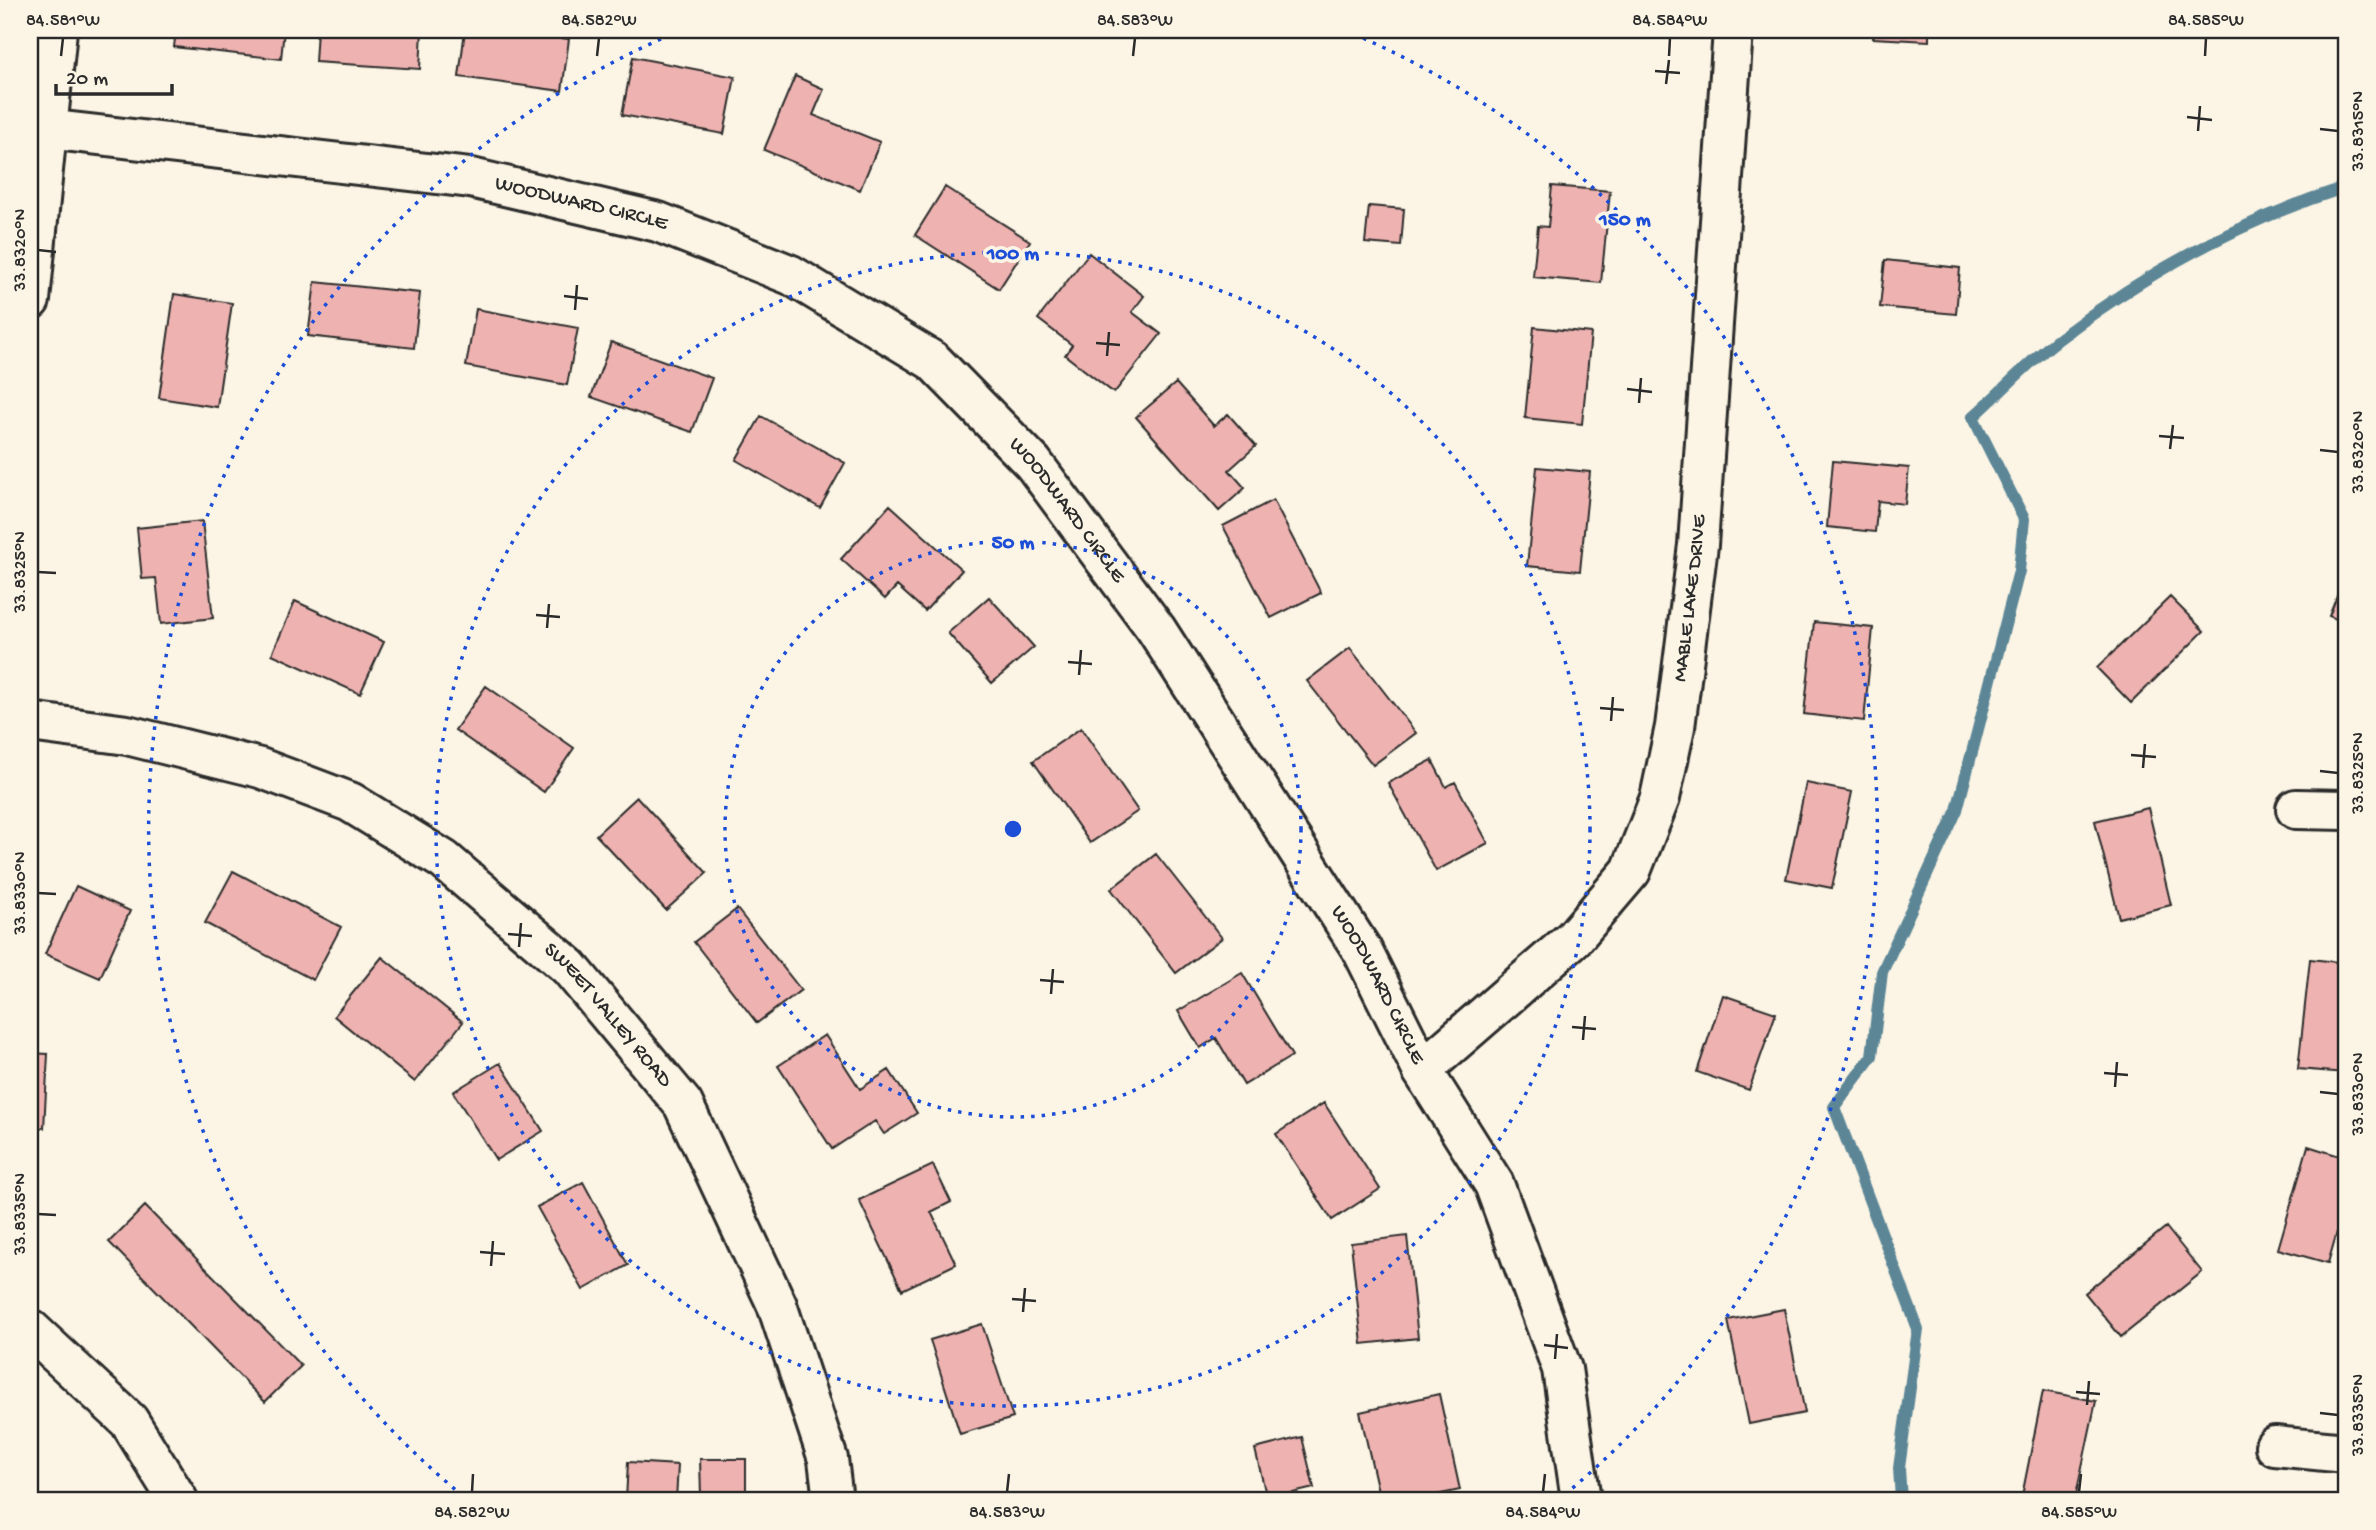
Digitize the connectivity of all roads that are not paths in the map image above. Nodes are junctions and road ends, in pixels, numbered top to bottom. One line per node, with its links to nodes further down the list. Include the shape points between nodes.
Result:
1 (57, 30): 3 (street)
2 (1733, 30): 8 (street, MABLE LAKE DRIVE, via 1698,545 1675,727 1660,798 1631,871 1574,938)
3 (46, 129): 4 (street); 8 (street, WOODWARD CIRCLE, via 471,178 658,222 791,275 933,362 1032,463 1156,629 1362,950)
4 (30, 300)
5 (30, 722): 13 (street, SWEET VALLEY ROAD, via 127,735 247,764 350,802 444,860 569,967 683,1104 777,1305 828,1459)
6 (2296, 809): 7 (street)
7 (2346, 810)
8 (1422, 1070): 14 (street, WOODWARD CIRCLE, via 1494,1184 1504,1210 1562,1369)
9 (30, 1329): 12 (street, via 129,1421)
10 (2274, 1446): 11 (street)
11 (2346, 1453)
12 (178, 1500)
13 (833, 1500)
14 (1581, 1500)

